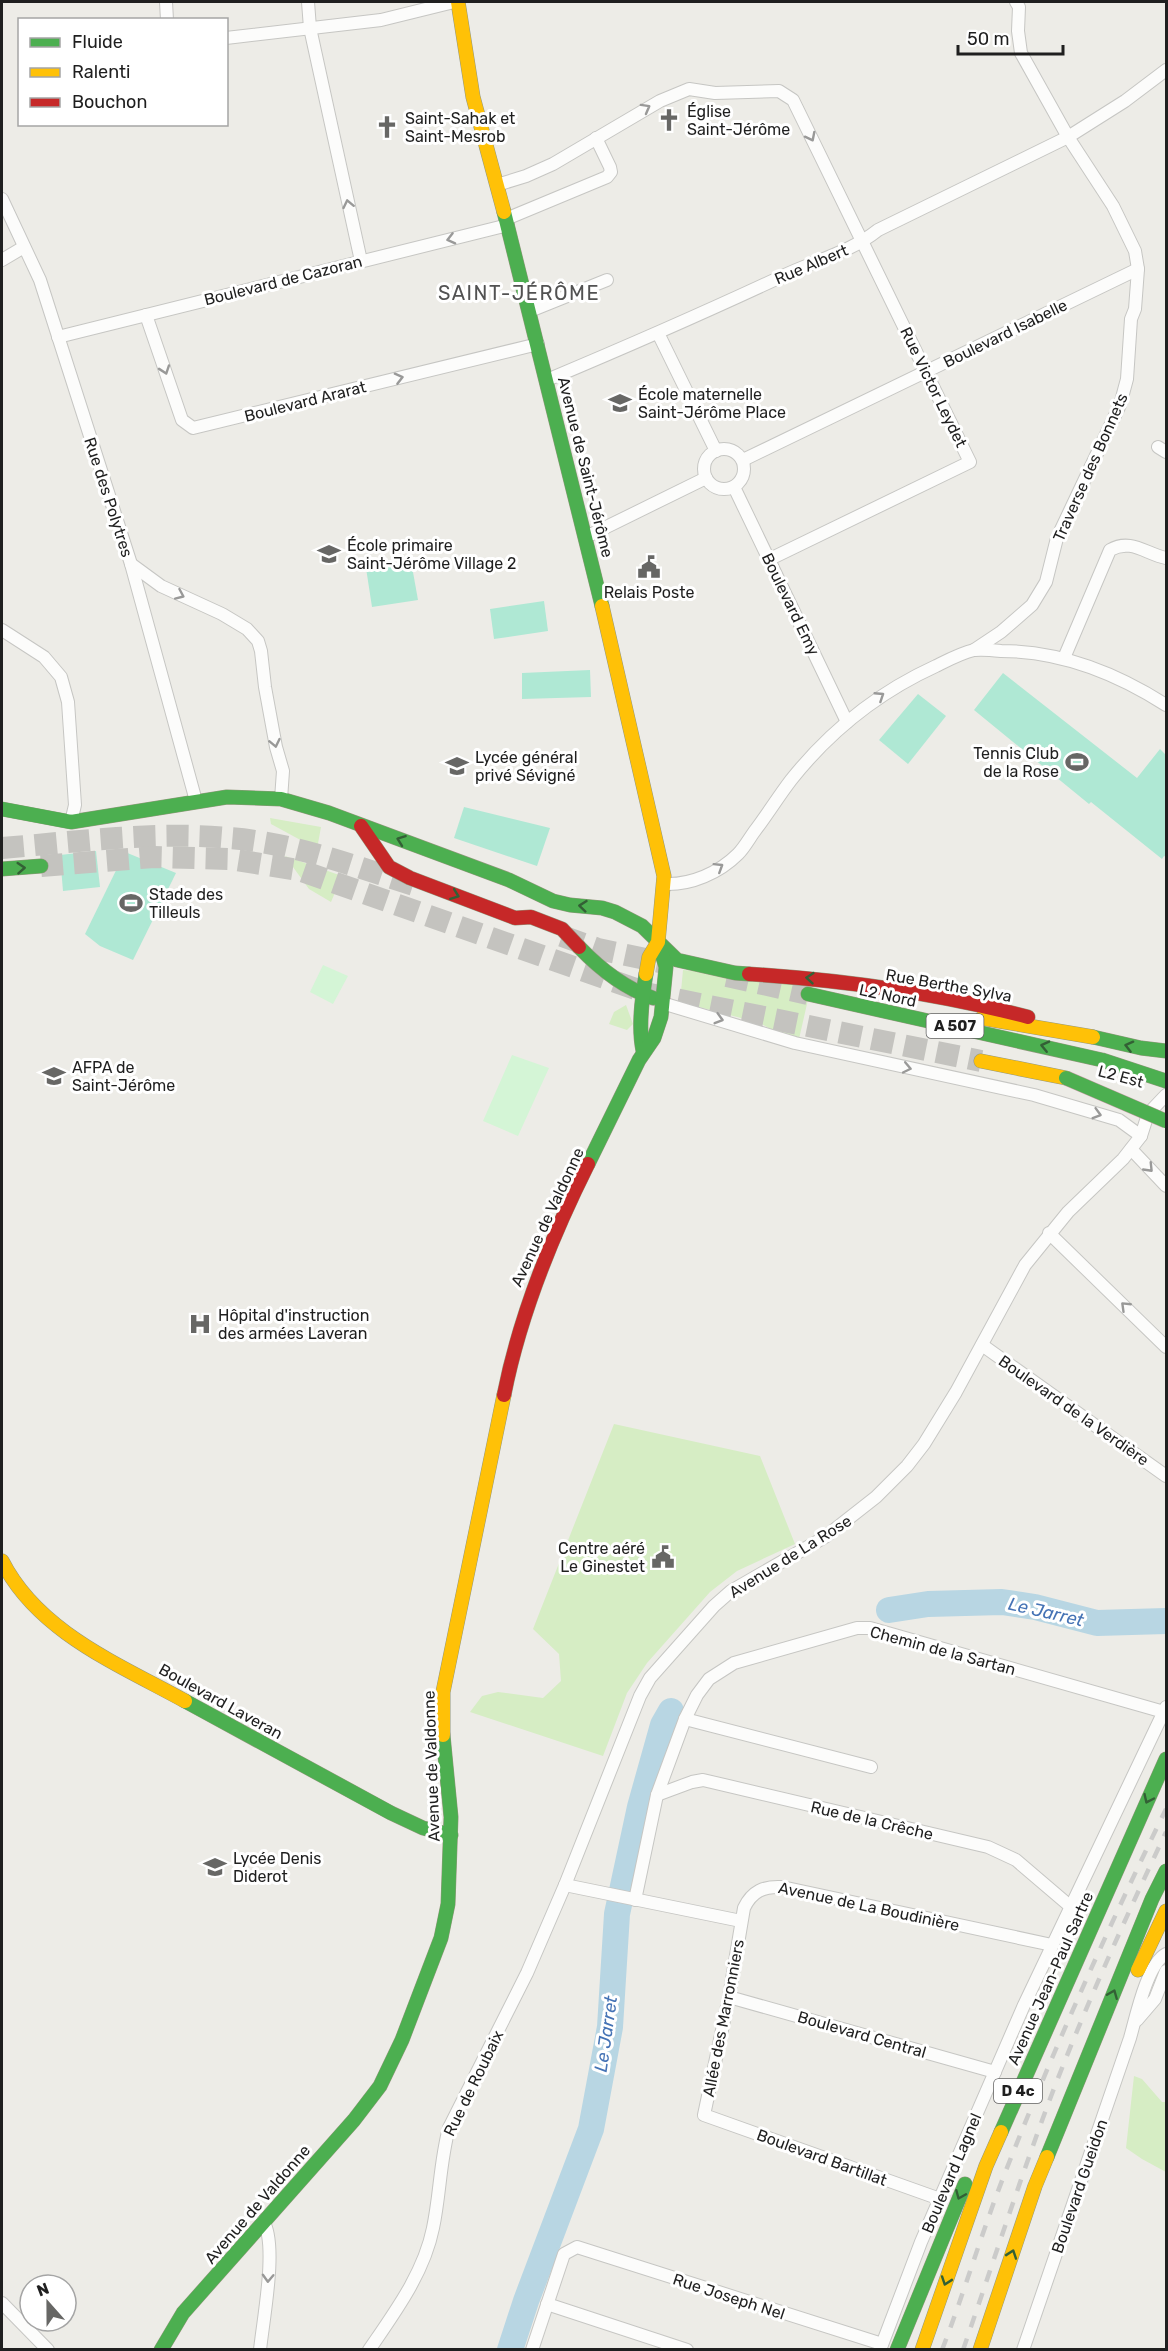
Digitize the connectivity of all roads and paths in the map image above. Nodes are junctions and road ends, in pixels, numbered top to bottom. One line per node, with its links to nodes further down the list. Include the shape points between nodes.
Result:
1 (166, 2): 5 (street)
2 (308, 2): 6 (street)
3 (456, 2): 6 (street, via 381,20); 11 (main road, Avenue de Saint-Jérôme, via 473,97)
4 (1016, 2): 9 (street, Traverse des Bonnets, via 1021,53)
5 (167, 18)
6 (310, 28): 7 (street); 17 (street, one-way to 6)
7 (228, 38)
8 (1167, 70): 9 (street)
9 (1068, 137): 14 (street, Rue Albert, via 878,230); 18 (street, Traverse des Bonnets, via 1113,206 1136,251)
10 (596, 138): 11 (street, Rue Victor Leydet, via 544,168); 13 (street, Boulevard de Cazoran, via 610,166 607,177); 14 (street, Rue Victor Leydet, one-way to 14, via 689,89 715,93 779,91 793,100)
11 (497, 185): 13 (main road, Avenue de Saint-Jérôme)
12 (2, 199): 15 (street, Rue des Polytres)
13 (507, 222): 17 (street, Boulevard de Cazoran, one-way to 17); 20 (main road, Avenue de Saint-Jérôme)
14 (862, 243): 22 (street, Rue Albert); 25 (street, Rue Victor Leydet)
15 (24, 248): 16 (street); 23 (street, Rue des Polytres, via 40,280)
16 (2, 260)
17 (360, 261): 21 (street, Boulevard de Cazoran)
18 (1138, 269): 25 (street, Boulevard Isabelle); 36 (street, Traverse des Bonnets, via 1127,380 1120,405 1057,538 1046,582 1032,605)
19 (607, 280): 20 (street)
20 (530, 311): 24 (main road, Avenue de Saint-Jérôme)
21 (146, 315): 23 (street, Boulevard de Cazoran); 24 (street, Boulevard Ararat, one-way to 24, via 182,420 193,428)
22 (658, 333): 26 (street, Rue Albert); 27 (street)
23 (58, 337): 34 (street, Rue des Polytres)
24 (538, 344): 26 (main road, Avenue de Saint-Jérôme)
25 (926, 372): 28 (street, Boulevard Isabelle); 33 (street, Rue Victor Leydet, via 970,462)
26 (547, 380): 31 (main road, Avenue de Saint-Jérôme)
27 (716, 451): 28 (street, via 731,450); 29 (street, via 705,463)
28 (743, 460): 30 (street, via 744,476)
29 (706, 478): 30 (street, via 718,489); 31 (street)
30 (734, 487): 33 (street, Boulevard Emy)
31 (586, 537): 47 (main road, Avenue de Saint-Jérôme)
32 (1167, 558): 37 (street, via 1128,544 1110,550)
33 (770, 559): 39 (street, Boulevard Emy)
34 (130, 564): 40 (street, one-way to 40, via 161,586 247,629 258,641 283,771); 41 (street, Rue des Polytres)
35 (2, 630): 43 (street, via 44,657 61,677 68,702 75,805)
36 (974, 650): 37 (street, via 1032,652); 39 (street, one-way to 36, via 906,679)
37 (1064, 658): 38 (street, via 1134,684)
38 (1167, 705)
39 (847, 722): 47 (street, one-way to 39, via 698,880 738,854 792,779)
40 (281, 799): 41 (main road, Rue Berthe Sylva); 44 (main road, Rue Berthe Sylva)
41 (196, 801): 43 (main road, Rue Berthe Sylva)
42 (2, 809): 43 (main road)
43 (71, 822)
44 (361, 826): 48 (main road, Rue Berthe Sylva, one-way to 44, via 639,923 602,908 543,898 509,880); 49 (main road, one-way to 49, via 389,867 515,918 531,917 562,929 593,962)
45 (41, 866): 46 (main road, one-way to 45)
46 (2, 869)
47 (665, 884): 48 (main road, Avenue de Saint-Jérôme)
48 (658, 942): 49 (main road, Avenue de Valdonne, via 649,957); 50 (main road, Avenue de Valdonne, via 666,967); 51 (main road, Rue Berthe Sylva, one-way to 48, via 983,1005 810,978 735,973 677,960)
49 (643, 994): 50 (main road); 52 (main road, Avenue de Valdonne)
50 (663, 1003): 52 (main road, Avenue de Valdonne, via 654,1038); 61 (street, one-way to 61, via 795,1043 1034,1095 1119,1120)
51 (1093, 1037): 53 (main road, Rue Berthe Sylva, one-way to 51); 54 (main road, L2 Nord / A 507, one-way to 51, via 808,994 836,993)
52 (643, 1051): 74 (main road, Avenue de Valdonne, via 545,1255 520,1323 443,1692)
53 (1167, 1051)
54 (1102, 1060): 57 (main road, L2 Est / A 507)
55 (981, 1061): 56 (main road, A 507)
56 (1066, 1078): 59 (main road, L2 Est / A 507, bridge); 60 (main road, bridge)
57 (1167, 1081)
58 (1167, 1095): 61 (street, via 1148,1114)
59 (1167, 1107)
60 (1167, 1122): 61 (street)
61 (1141, 1137): 62 (street, Avenue de La Rose)
62 (1131, 1149): 63 (street, one-way to 63); 64 (street, Avenue de La Rose)
63 (1167, 1186)
64 (1049, 1233): 65 (street, Avenue de La Rose, via 1025,1265); 66 (street, one-way to 64)
65 (982, 1345): 67 (street, Boulevard de la Verdière); 77 (street, Avenue de La Rose, via 907,1466 876,1497 825,1537 731,1591 651,1678 640,1696)
66 (1167, 1347)
67 (1167, 1476)
68 (2, 1561): 74 (main road, Boulevard Laveran, via 16,1587 57,1628 361,1796 435,1834)
69 (1165, 1709): 70 (street, Chemin de la Sartan, via 870,1628 857,1628 734,1663 709,1679); 79 (street, Boulevard Lagnel)
70 (685, 1719): 72 (street); 73 (street, Chemin de la Sartan)
71 (1167, 1759): 75 (main road, Avenue Jean-Paul Sartre / D 4c, one-way to 75)
72 (871, 1767)
73 (657, 1795): 78 (street, Chemin de la Sartan); 79 (street, Rue de la Crêche, via 703,1780 988,1847 1017,1860)
74 (451, 1835): 92 (main road, Avenue de Valdonne, via 448,1904 441,1938 417,2004 380,2085 354,2120)
75 (1130, 1839): 102 (main road, one-way to 102, via 973,2165); 103 (main road, Avenue Jean-Paul Sartre / D 4c, one-way to 103, via 986,2166)
76 (1167, 1871): 90 (main road, one-way to 76, via 1152,1899)
77 (565, 1885): 78 (street); 99 (street, Rue de Roubaix, via 527,1972 449,2128 433,2229 420,2267)
78 (630, 1899): 81 (street)
79 (1071, 1906): 82 (street, Boulevard Lagnel)
80 (1167, 1911): 90 (main road)
81 (741, 1921): 82 (street, Avenue de La Boudinière, via 755,1891 772,1886); 85 (street, Allée des Marronniers)
82 (1052, 1945): 88 (street, Boulevard Lagnel)
83 (1167, 1953): 87 (street, Boulevard Gueidon, via 1156,1964)
84 (1167, 1971): 86 (street, Boulevard Gueidon)
85 (729, 1997): 88 (street, Boulevard Central); 89 (street, Allée des Marronniers)
86 (1161, 1997): 87 (street, Boulevard Gueidon)
87 (1134, 2023): 105 (street, Boulevard Gueidon)
88 (994, 2072): 91 (street, Boulevard Lagnel)
89 (704, 2115): 91 (street, Boulevard Bartillat)
90 (1035, 2186): 104 (main road, one-way to 90)
91 (940, 2199): 95 (street, Boulevard Lagnel)
92 (263, 2221): 97 (main road, Avenue de Valdonne, via 183,2313); 98 (street, one-way to 98, via 268,2229 268,2280)
93 (2, 2303): 96 (street)
94 (547, 2304): 95 (street, Rue Joseph Nel, via 564,2254 577,2247); 100 (street); 101 (street)
95 (881, 2347)
96 (48, 2349)
97 (161, 2349)
98 (260, 2349)
99 (369, 2349)
100 (532, 2349)
101 (687, 2349)
102 (897, 2349)
103 (922, 2349)
104 (980, 2349)
105 (1023, 2349)

